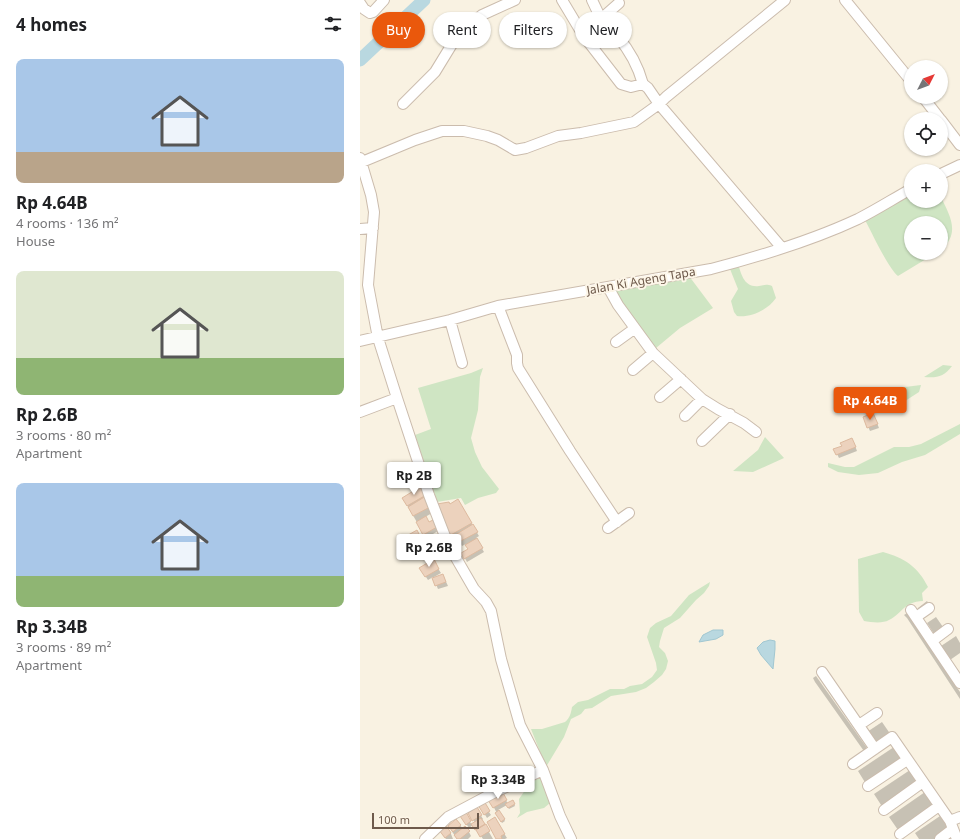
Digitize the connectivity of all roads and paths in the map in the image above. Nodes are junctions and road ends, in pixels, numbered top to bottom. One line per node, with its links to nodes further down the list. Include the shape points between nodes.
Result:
1 (384, 0): 7 (street, via 370,13)
2 (515, 0): 16 (street, via 482,15 465,28 457,36 435,72)
3 (562, 0): 11 (street)
4 (592, 0): 9 (street)
5 (785, 0): 17 (street)
6 (845, 0): 14 (street)
7 (360, 3)
8 (619, 3): 10 (street)
9 (598, 12)
10 (609, 12)
11 (575, 22)
12 (593, 48): 15 (street, via 621,84 631,87)
13 (626, 48): 15 (street)
14 (904, 73)
15 (643, 84): 17 (street)
16 (403, 104)
17 (659, 104): 22 (street, via 634,122 558,136 520,150 487,136 464,131 442,131); 28 (street)
18 (928, 104): 19 (street)
19 (935, 112)
20 (948, 129): 21 (street)
21 (960, 144)
22 (361, 160): 26 (street, via 374,212)
23 (960, 165): 24 (street)
24 (948, 171)
25 (904, 193): 28 (street, Jalan Ki Ageng Tapa, via 859,218)
26 (373, 228): 27 (street); 29 (street)
27 (360, 229)
28 (782, 248): 30 (street, Jalan Ki Ageng Tapa, via 711,269)
29 (364, 285): 34 (street)
30 (608, 287): 31 (street, Jalan Ki Ageng Tapa); 33 (street)
31 (498, 306): 32 (street, Jalan Ki Ageng Tapa); 50 (street, via 517,355 518,368)
32 (450, 320): 34 (street, Jalan Ki Ageng Tapa); 38 (street)
33 (634, 329): 36 (street); 37 (street)
34 (378, 338): 35 (street, Jalan Ki Ageng Tapa); 42 (street)
35 (360, 341)
36 (616, 342)
37 (653, 353): 39 (street); 40 (street)
38 (462, 363)
39 (633, 370)
40 (681, 379): 41 (street); 43 (street)
41 (660, 397)
42 (397, 398): 44 (street); 62 (street, via 448,544 474,589 491,611 518,719)
43 (702, 399): 45 (street); 46 (street)
44 (360, 412)
45 (730, 414): 47 (street); 48 (street)
46 (685, 416)
47 (756, 432)
48 (702, 441)
49 (629, 513): 50 (street)
50 (617, 522): 51 (street)
51 (608, 528)
52 (929, 608): 54 (street, via 914,614)
53 (948, 629): 54 (street)
54 (932, 641): 56 (street)
55 (822, 672): 58 (street)
56 (960, 683)
57 (877, 713): 58 (street)
58 (859, 726): 59 (street)
59 (875, 749): 60 (street, via 892,737); 61 (street)
60 (907, 760): 63 (street); 64 (street)
61 (853, 764)
62 (543, 770): 70 (street, via 448,817); 71 (street)
63 (923, 782): 65 (street); 66 (street)
64 (868, 786)
65 (939, 806): 68 (street); 69 (street)
66 (884, 810)
67 (960, 818): 68 (street)
68 (953, 830): 72 (street)
69 (900, 834)
70 (425, 839)
71 (571, 839)
72 (940, 839)

